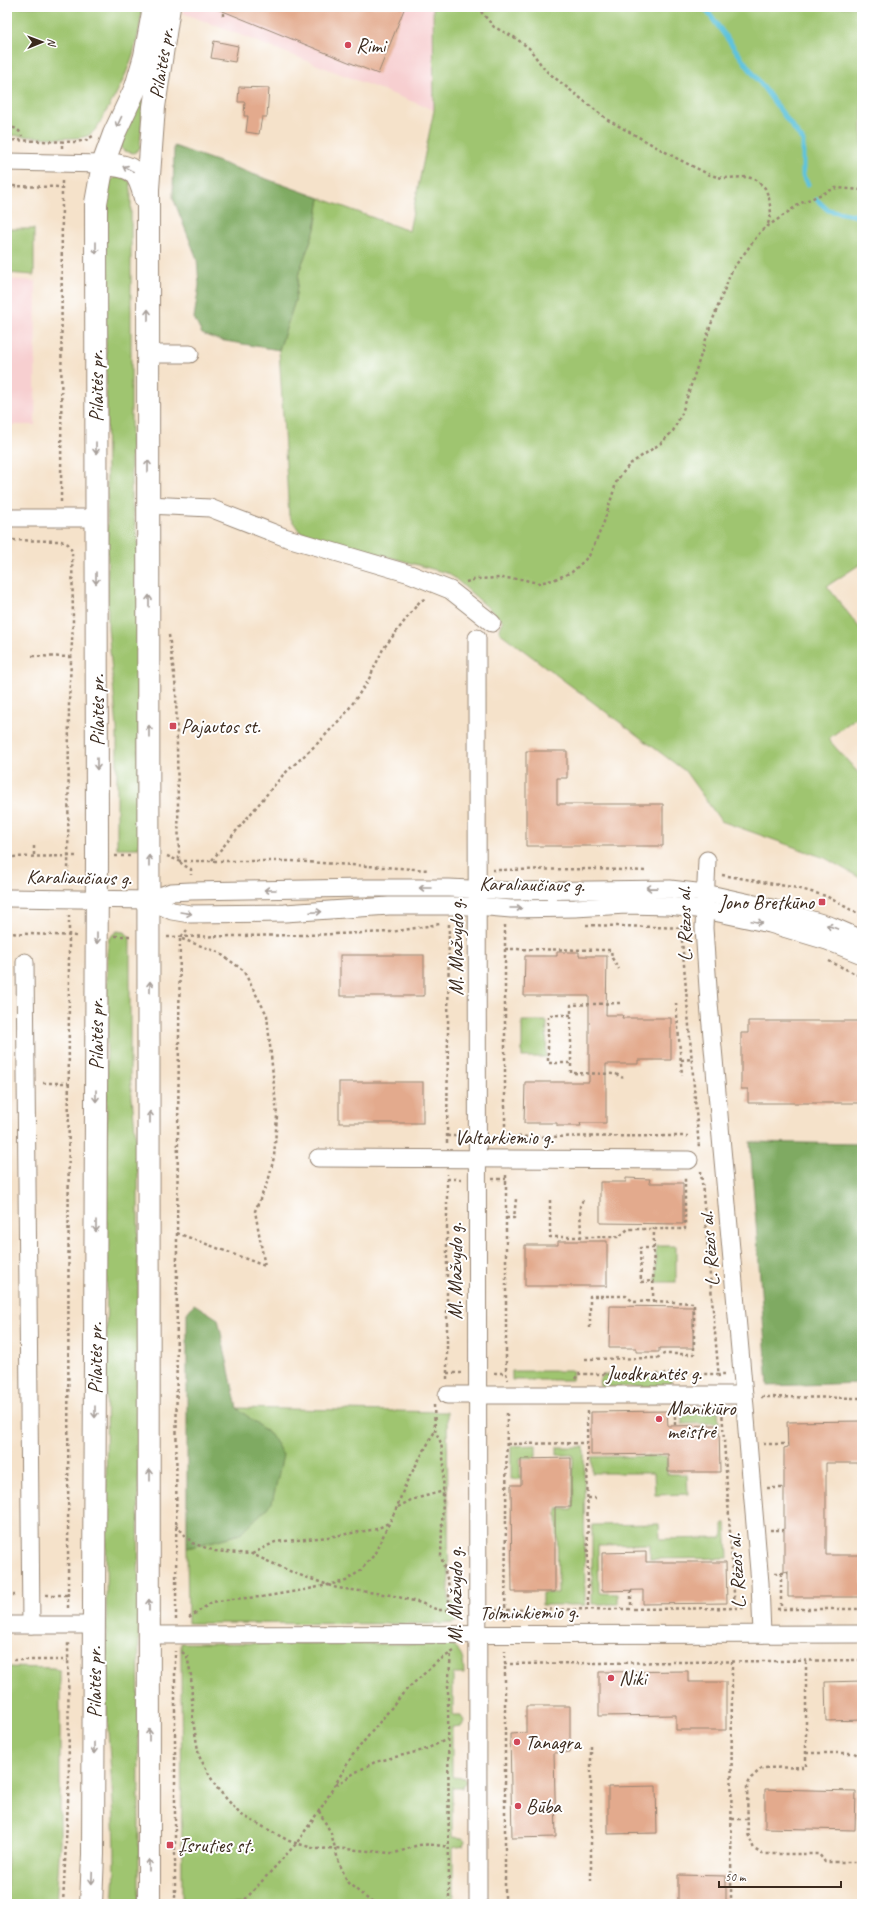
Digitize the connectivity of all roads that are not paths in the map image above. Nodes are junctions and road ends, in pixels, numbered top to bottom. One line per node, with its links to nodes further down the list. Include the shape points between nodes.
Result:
1 (154, 7): 4 (main road, Pilaitės pr., one-way to 4, via 136,87)
2 (169, 7): 5 (main road, Pilaitės pr., via 149,151)
3 (7, 162): 4 (street)
4 (103, 164): 5 (main road, Pilaitės pr., one-way to 4, via 143,191 132,169); 10 (main road, Pilaitės pr., one-way to 10, via 96,203)
5 (148, 215): 6 (main road, Pilaitės pr., one-way to 5)
6 (148, 354): 7 (street); 8 (main road, Pilaitės pr., one-way to 6)
7 (190, 354)
8 (148, 505): 11 (street, via 210,508 284,537 410,574 450,590); 18 (main road, Pilaitės pr., one-way to 8)
9 (7, 518): 10 (street)
10 (96, 518): 17 (main road, Pilaitės pr., one-way to 17)
11 (492, 623)
12 (477, 638): 14 (street, M. Mažvydo g.)
13 (706, 867): 15 (street, L. Rėzos al.)
14 (478, 889): 15 (street, Karaliaučiaus g., one-way to 14, via 670,889); 18 (street, Karaliaučiaus g., one-way to 18, via 191,891 171,892); 19 (street, M. Mažvydo g.)
15 (705, 893): 20 (street, L. Rėzos al.); 21 (street, Karaliaučiaus g., one-way to 15, via 832,926 772,908)
16 (7, 898): 17 (street, Karaliaučiaus g.)
17 (97, 899): 18 (street, Karaliaučiaus g.); 32 (main road, Pilaitės pr., one-way to 32)
18 (149, 900): 19 (street, Karaliaučiaus g., one-way to 19, via 172,911 190,914 284,913 369,907 449,914); 35 (main road, Pilaitės pr., one-way to 18)
19 (477, 906): 20 (street, Karaliaučiaus g., one-way to 20, via 575,908 648,905); 25 (street, M. Mažvydo g.)
20 (705, 910): 22 (street, Karaliaučiaus g., one-way to 22, via 796,931); 29 (street, L. Rėzos al., via 709,1003)
21 (862, 939)
22 (862, 955)
23 (25, 962): 31 (street)
24 (318, 1158): 25 (street, Valtarkiemio g.)
25 (478, 1159): 26 (street, Valtarkiemio g.); 28 (street, M. Mažvydo g.)
26 (687, 1160)
27 (447, 1395): 28 (street, Juodkrantės g.)
28 (477, 1395): 29 (street, Juodkrantės g.); 36 (street, M. Mažvydo g.)
29 (744, 1395): 33 (street, L. Rėzos al.)
30 (7, 1625): 31 (street)
31 (31, 1625): 32 (street)
32 (94, 1625): 37 (main road, Pilaitės pr., one-way to 37)
33 (762, 1634): 34 (street, Tolminkiemio g.); 36 (street, Tolminkiemio g.)
34 (862, 1634)
35 (150, 1635): 36 (street, Tolminkiemio g.); 38 (main road, Pilaitės pr., one-way to 35)
36 (477, 1635): 39 (street, M. Mažvydo g.)
37 (91, 1904)
38 (149, 1904)
39 (478, 1904)

